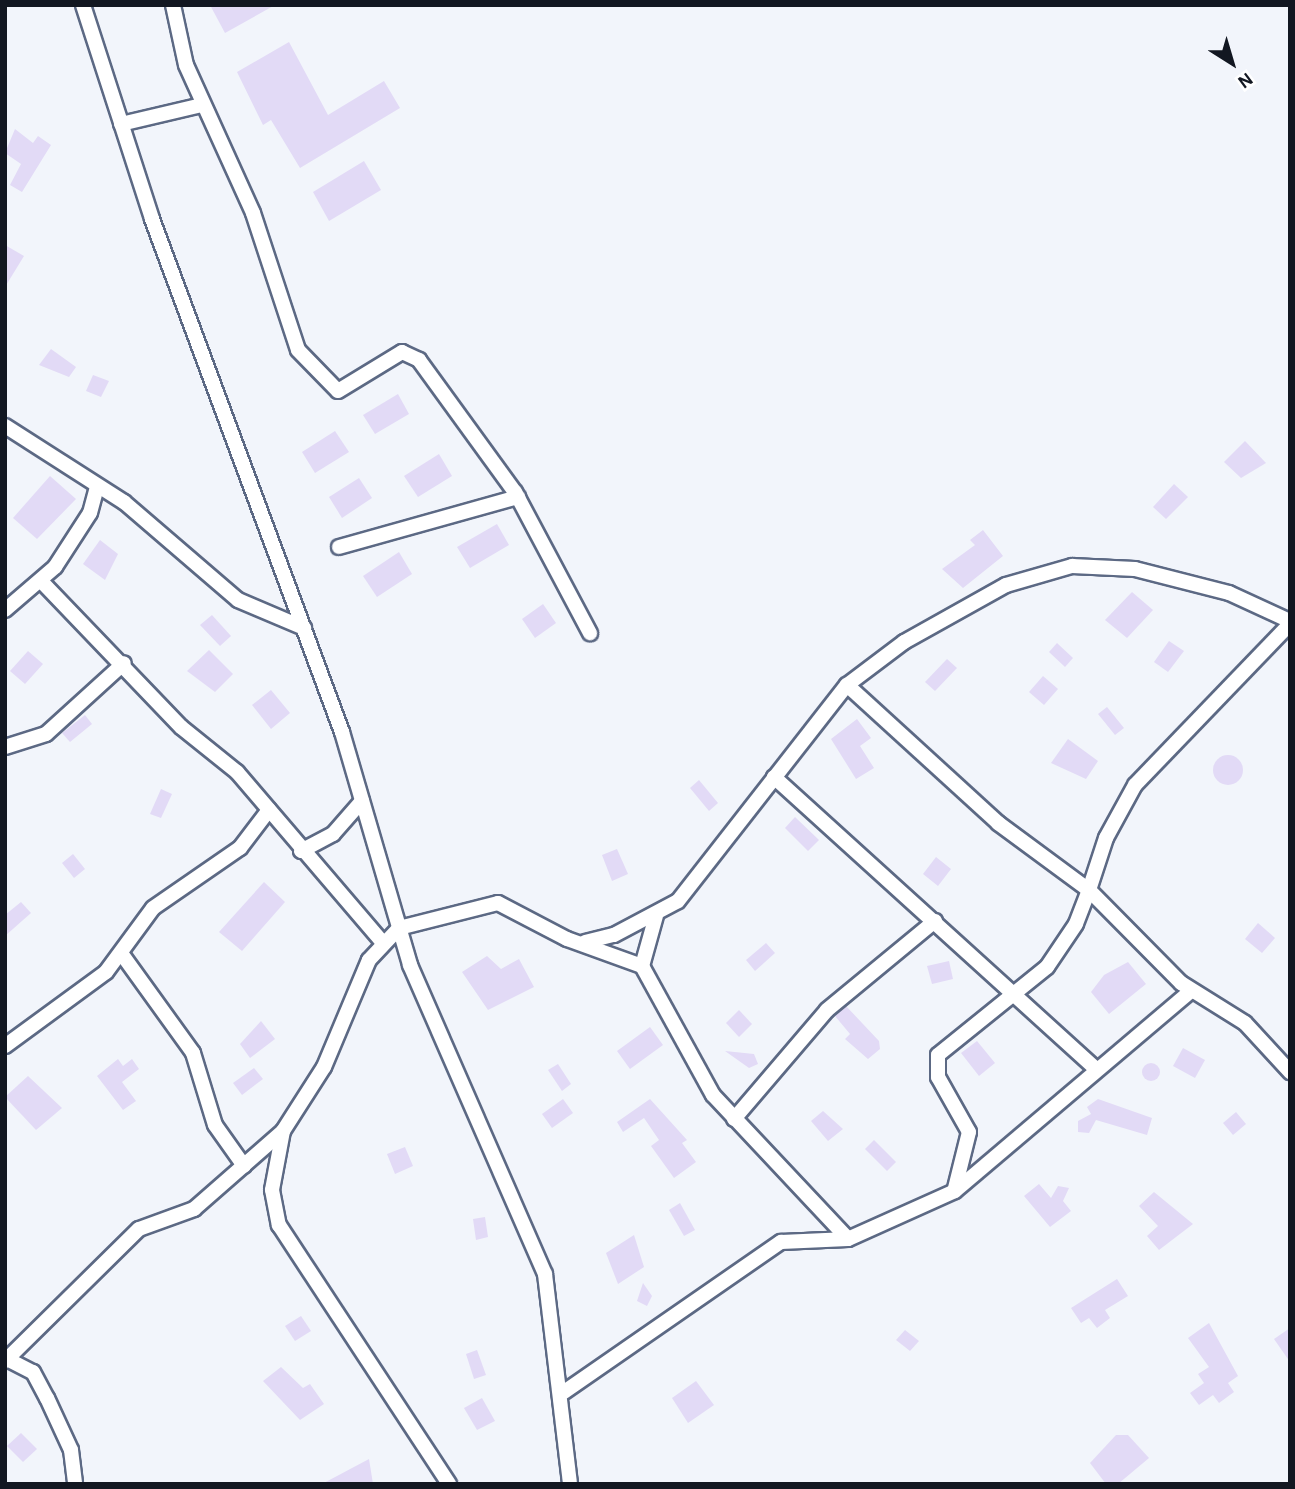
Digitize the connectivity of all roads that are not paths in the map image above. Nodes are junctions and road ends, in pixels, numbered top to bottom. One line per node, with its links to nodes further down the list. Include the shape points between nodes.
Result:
1 (83, 5): 4 (street)
2 (173, 5): 3 (street, via 174,29)
3 (202, 104): 4 (street); 7 (street, via 253,213 289,331 313,373 338,391 392,356 410,353)
4 (121, 124): 12 (street)
5 (5, 426): 6 (street)
6 (97, 486): 9 (street, via 85,523); 12 (street, via 239,600)
7 (518, 497): 8 (street); 13 (street)
8 (339, 547)
9 (42, 582): 10 (street); 14 (street)
10 (5, 610)
11 (1290, 623): 15 (street, via 1229,593 1158,572 1072,566 1006,585 904,642); 21 (street, via 1135,785 1105,838)
12 (304, 628): 18 (street)
13 (590, 633)
14 (124, 663): 16 (street, via 46,734); 19 (street)
15 (846, 685): 17 (street); 21 (street, via 998,823)
16 (5, 747)
17 (774, 777): 22 (street, via 701,876); 23 (street)
18 (362, 801): 20 (street, via 333,834); 24 (street)
19 (269, 810): 20 (street); 27 (street, via 240,848 153,908)
20 (301, 851): 25 (street)
21 (1090, 890): 29 (street); 30 (street, via 1064,946)
22 (656, 916): 26 (street); 28 (street)
23 (935, 921): 30 (street); 34 (street, via 807,1030)
24 (399, 928): 25 (street); 26 (street, via 498,903 567,939); 40 (street, via 442,1040 530,1230 553,1310)
25 (382, 942): 35 (street, via 324,1067)
26 (585, 942): 28 (street)
27 (121, 953): 31 (street, via 106,972); 36 (street, via 193,1053 215,1125)
28 (642, 966): 34 (street, via 696,1069)
29 (1191, 991): 32 (street); 33 (street, via 1245,1023)
30 (1014, 996): 32 (street); 37 (street, via 939,1055 934,1065 969,1132)
31 (5, 1046)
32 (1096, 1069): 37 (street)
33 (1290, 1072)
34 (733, 1119): 38 (street)
35 (284, 1131): 36 (street); 42 (street, via 272,1190 279,1225)
36 (244, 1166): 39 (street, via 194,1209 139,1230)
37 (954, 1191): 38 (street)
38 (848, 1239): 40 (street, via 781,1242)
39 (6, 1360): 41 (street, via 33,1372 71,1450)
40 (564, 1392): 43 (street)
41 (75, 1484)
42 (449, 1484)
43 (570, 1484)

